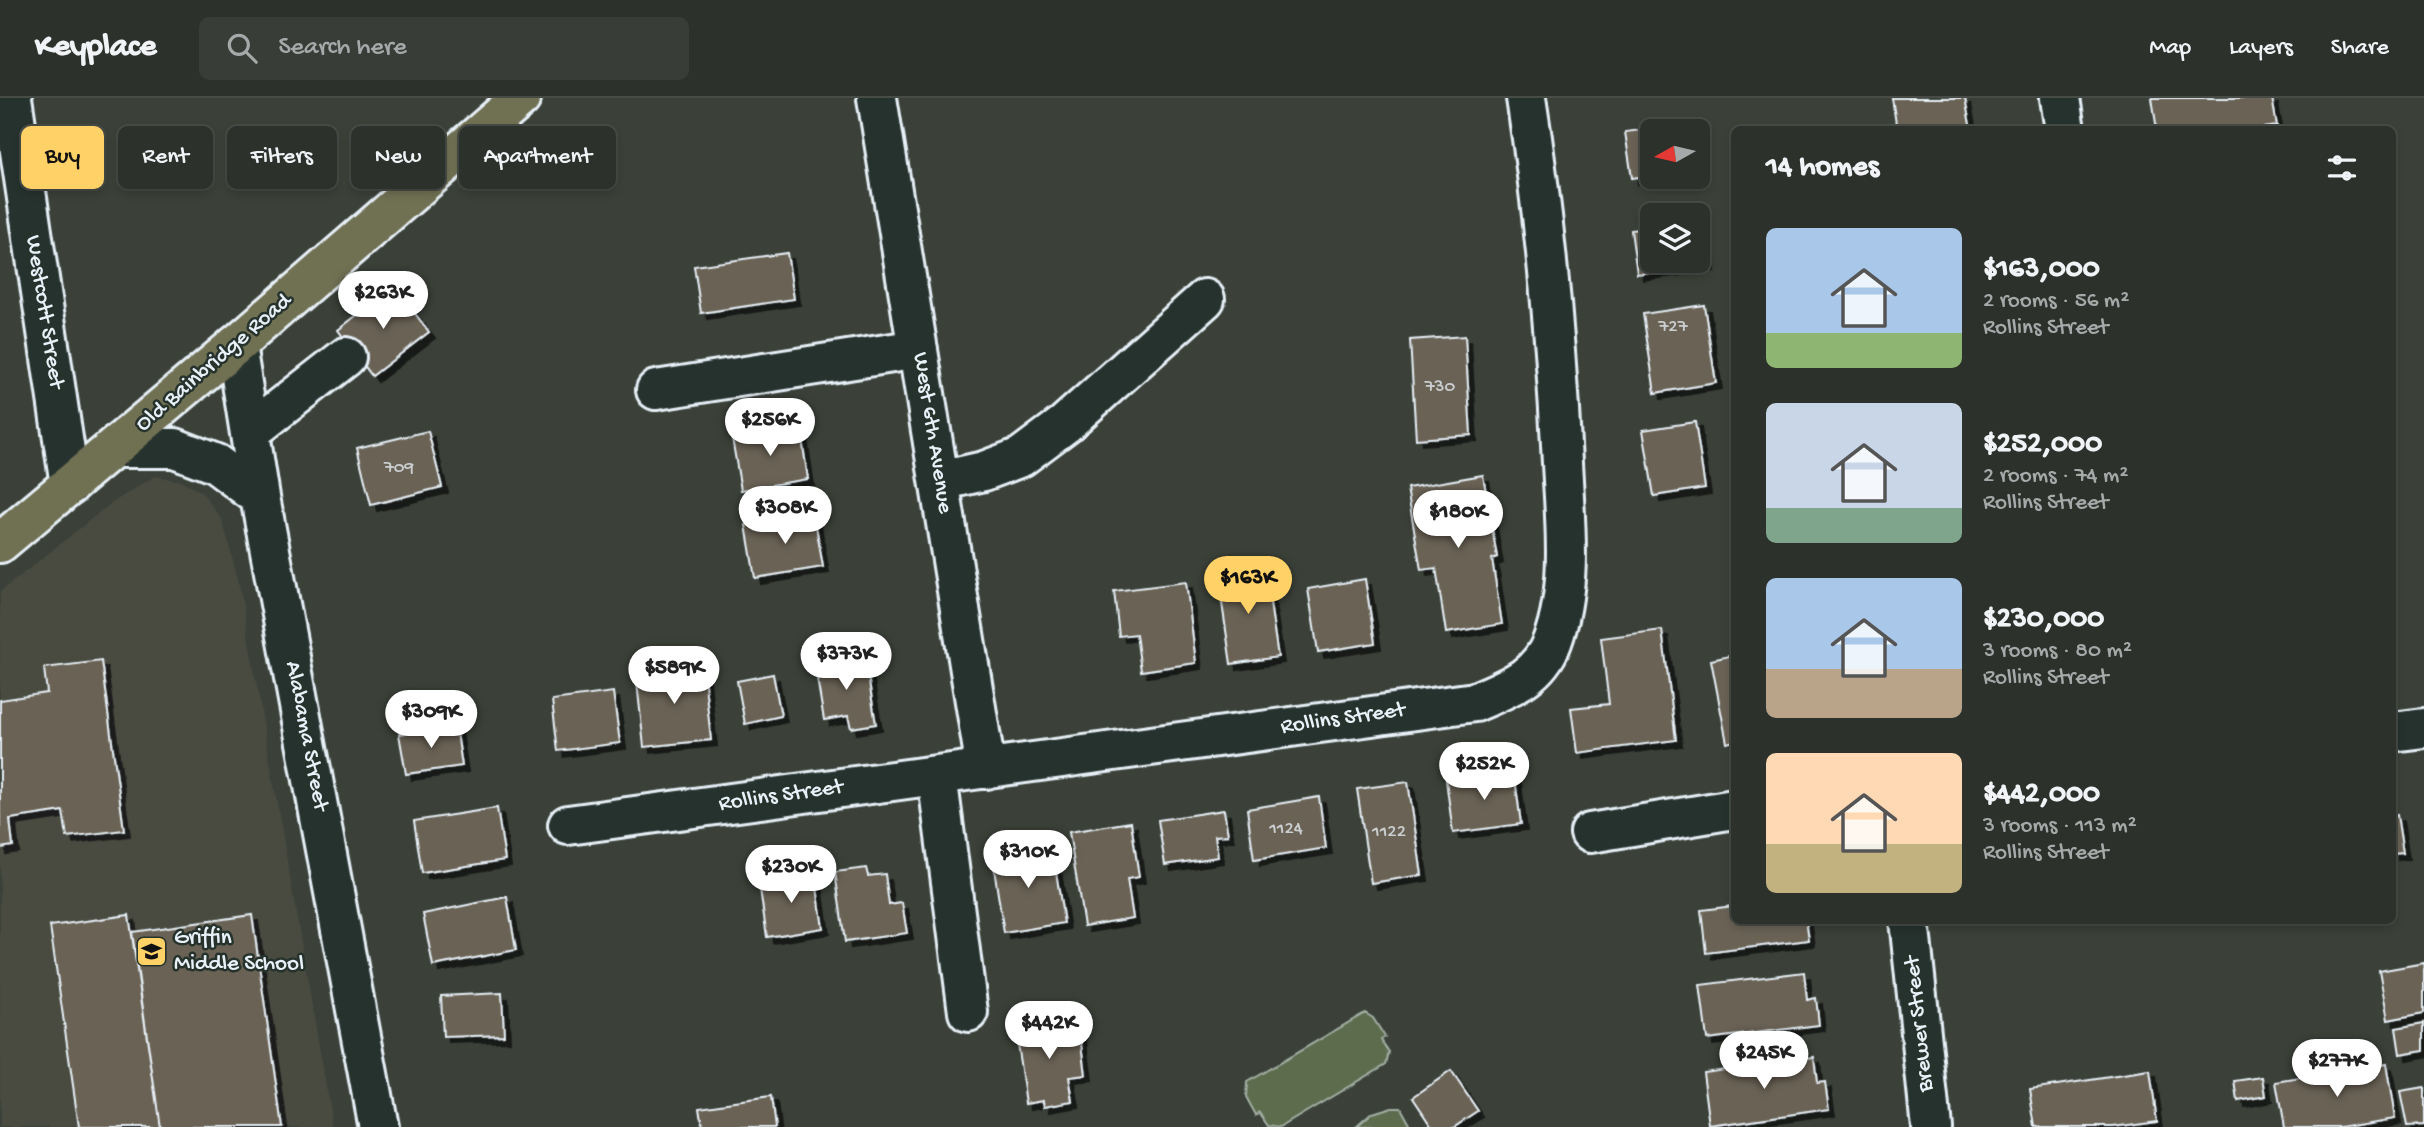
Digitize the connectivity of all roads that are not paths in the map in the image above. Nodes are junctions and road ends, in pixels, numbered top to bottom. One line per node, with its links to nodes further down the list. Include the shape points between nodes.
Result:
1 (12, 98): 15 (street, Westcott Street)
2 (521, 98): 8 (main road, Old Bainbridge Road)
3 (877, 98): 9 (street, West 6th Avenue)
4 (1526, 98): 20 (street, Rollins Street, via 1541,190 1557,355 1566,556 1559,617 1551,644 1535,671 1475,702)
5 (2060, 98): 6 (street)
6 (2064, 126)
7 (1205, 299): 14 (street, via 1065,424 1021,457)
8 (236, 345): 12 (street, Alabama Street); 13 (main road, Old Bainbridge Road)
9 (918, 349): 11 (street); 14 (street, West 6th Avenue)
10 (346, 356): 12 (street)
11 (656, 390)
12 (250, 432): 16 (street, Alabama Street)
13 (115, 448): 15 (main road, Old Bainbridge Road); 16 (street, via 175,448 216,464)
14 (940, 481): 20 (street, West 6th Avenue)
15 (70, 485): 17 (main road, Old Bainbridge Road)
16 (260, 497): 27 (street, Alabama Street)
17 (0, 543)
18 (2424, 728): 19 (street)
19 (2396, 732)
20 (986, 769): 21 (street, Rollins Street)
21 (937, 775): 23 (street, Rollins Street); 26 (street)
22 (1731, 809): 24 (street)
23 (568, 825)
24 (1590, 833)
25 (1909, 924): 28 (street, Brewer Street)
26 (968, 1012)
27 (378, 1127)
28 (1931, 1127)

